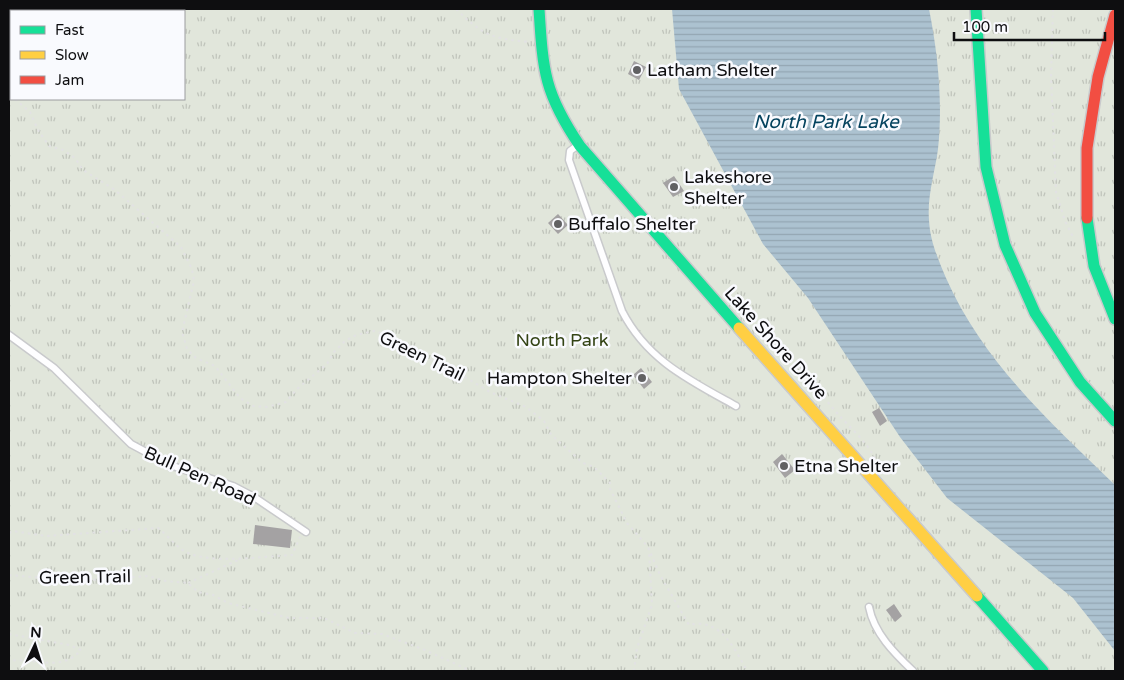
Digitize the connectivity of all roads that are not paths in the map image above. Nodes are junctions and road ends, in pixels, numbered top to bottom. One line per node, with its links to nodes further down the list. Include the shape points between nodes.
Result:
1 (539, 9): 4 (street, Lake Shore Drive, via 540,43 547,86)
2 (976, 9): 8 (street, via 986,167 1005,245 1035,313 1080,382)
3 (1115, 14): 5 (street, via 1098,77 1087,148 1087,228 1094,266)
4 (579, 144): 7 (lane, via 570,151 569,160 612,286 633,333 673,371); 12 (street, Lake Shore Drive)
5 (1115, 319)
6 (9, 334): 9 (lane, Bull Pen Road, via 54,368 131,444 170,465 233,486)
7 (736, 406)
8 (1115, 422)
9 (304, 531)
10 (869, 607): 11 (lane, via 882,637)
11 (913, 671)
12 (1043, 671)

